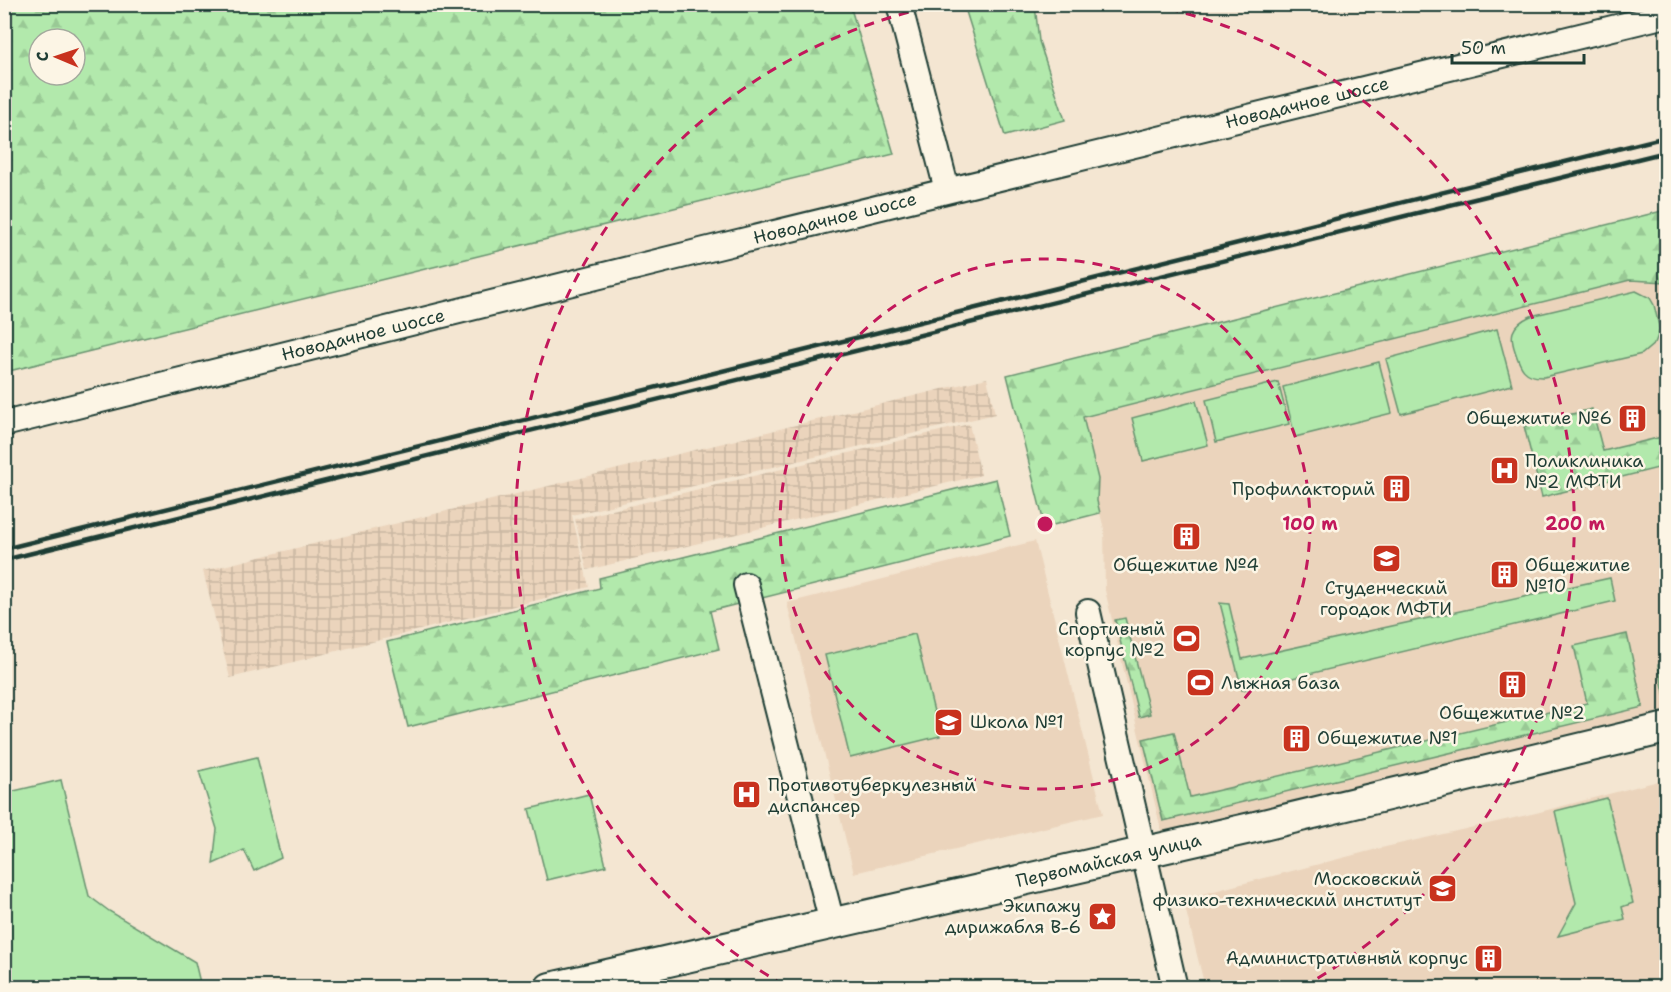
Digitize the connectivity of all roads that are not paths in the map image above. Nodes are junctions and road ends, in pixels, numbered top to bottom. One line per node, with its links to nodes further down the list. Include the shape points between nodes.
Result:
1 (899, 4): 3 (street)
2 (1666, 15): 3 (street, Новодачное шоссе)
3 (947, 190): 4 (street, Новодачное шоссе)
4 (4, 424)
5 (746, 585): 9 (street)
6 (1088, 612): 8 (street)
7 (1666, 728): 8 (main road, Первомайская улица)
8 (1143, 852): 9 (main road, Первомайская улица); 11 (street)
9 (832, 922): 10 (main road, Первомайская улица)
10 (550, 987)
11 (1175, 987)

